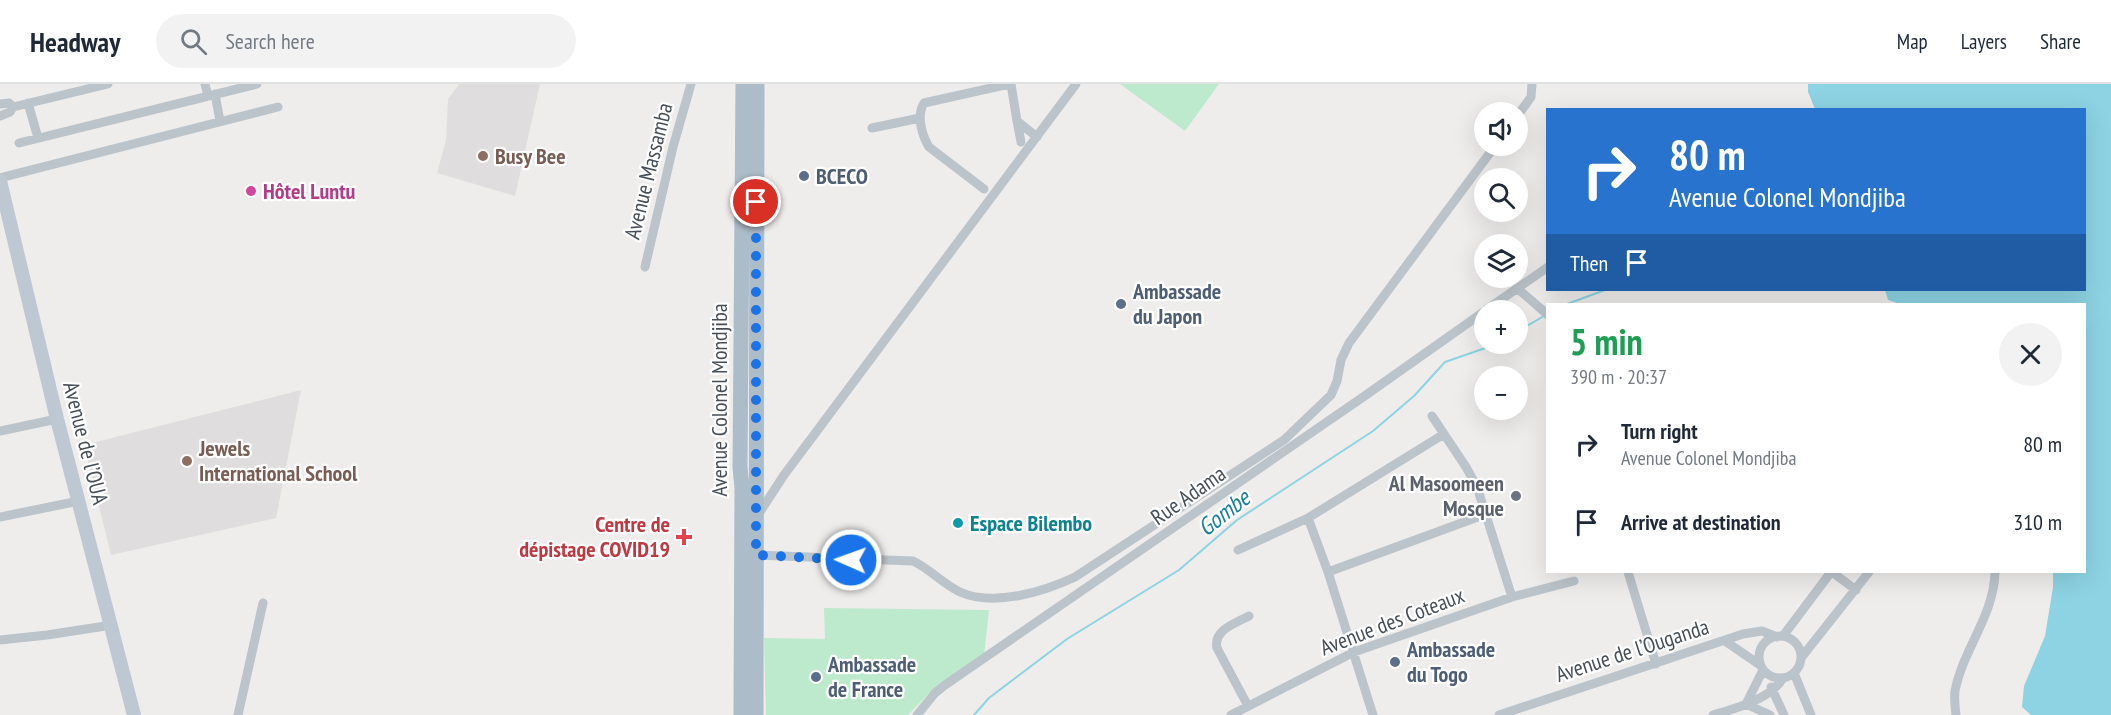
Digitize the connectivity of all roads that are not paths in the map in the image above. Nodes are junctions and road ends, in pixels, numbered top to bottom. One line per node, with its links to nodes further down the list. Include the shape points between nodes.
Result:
1 (108, 84): 10 (street)
2 (205, 84): 11 (street)
3 (257, 84): 11 (street)
4 (690, 84): 30 (street, Avenue Massamba)
5 (743, 84): 27 (main road, Avenue Colonel Mondjiba)
6 (757, 84): 27 (main road, Avenue Colonel Mondjiba)
7 (1010, 84): 18 (street, via 924,103); 20 (street)
8 (1076, 84): 22 (street)
9 (1532, 84): 12 (street)
10 (92, 86): 14 (street)
11 (211, 95): 19 (street); 23 (street)
12 (1527, 102)
13 (0, 104): 15 (street)
14 (28, 104): 15 (street); 23 (street)
15 (13, 107): 17 (street)
16 (278, 107): 19 (street)
17 (0, 116)
18 (920, 118): 21 (street); 29 (street, via 927,143 934,152)
19 (220, 121): 28 (street)
20 (1017, 121): 22 (street); 24 (street)
21 (872, 128)
22 (1037, 136): 44 (street, via 784,476)
23 (38, 138): 25 (street)
24 (1022, 142)
25 (19, 143)
26 (1488, 156): 47 (street, via 1349,343 1337,381 1324,404 1284,440 1075,578 1049,589 993,599 960,592 913,561)
27 (749, 160): 44 (main road, Avenue Colonel Mondjiba)
28 (0, 179): 38 (main road, Avenue de l’OUA)
29 (984, 189)
30 (645, 267)
31 (1546, 268): 32 (street, Rue Adama)
32 (1528, 281)
33 (1517, 288): 34 (street, Rue Adama); 35 (street)
34 (1500, 300)
35 (1546, 313)
36 (1474, 319): 77 (street, Rue Adama, via 945,685)
37 (1432, 416): 40 (street)
38 (57, 419): 39 (street); 41 (main road, Avenue de l’OUA)
39 (0, 431)
40 (1444, 434): 42 (street, via 1477,487); 45 (street)
41 (78, 501): 43 (street); 60 (main road, Avenue de l’OUA)
42 (1486, 514): 48 (street); 56 (street)
43 (0, 517)
44 (749, 517): 47 (main road, Avenue Colonel Mondjiba); 58 (main road, Avenue Colonel Mondjiba)
45 (1308, 518): 46 (street); 48 (street)
46 (1238, 550)
47 (756, 555): 58 (main road, Avenue Colonel Mondjiba)
48 (1328, 572): 64 (street)
49 (1628, 573): 66 (street)
50 (1831, 573): 61 (street)
51 (1833, 573): 55 (street)
52 (1868, 573): 55 (street)
53 (1995, 573): 85 (street, via 1989,608 1959,675)
54 (1574, 581): 56 (street, Avenue des Coteaux)
55 (1856, 590): 65 (street)
56 (1512, 597): 64 (street, Avenue des Coteaux)
57 (263, 603): 74 (street)
58 (748, 615): 75 (main road, Avenue Colonel Mondjiba); 76 (main road, Avenue Colonel Mondjiba)
59 (1249, 615): 72 (street, via 1218,634 1215,641)
60 (112, 625): 62 (street); 73 (main road, Avenue de l’OUA)
61 (1780, 637): 63 (street, Avenue de l’Ouganda, via 1762,631); 65 (street, via 1796,644); 67 (street, via 1771,638 1762,647 1759,659)
62 (0, 640)
63 (1725, 641): 66 (street, Avenue de l’Ouganda); 67 (street)
64 (1354, 652): 72 (street, Avenue des Coteaux); 79 (street)
65 (1801, 658): 68 (street)
66 (1656, 664): 80 (street, Avenue de l’Ouganda)
67 (1763, 669): 69 (street, via 1774,678); 70 (street); 71 (street)
68 (1794, 673): 69 (street); 84 (street)
69 (1783, 678): 70 (street)
70 (1772, 690): 71 (street); 83 (street)
71 (1746, 704): 81 (street); 82 (street)
72 (1248, 706): 78 (street, Avenue des Coteaux)
73 (134, 715)
74 (238, 715)
75 (742, 715)
76 (755, 715)
77 (917, 715)
78 (1231, 715)
79 (1373, 715)
80 (1499, 715)
81 (1713, 715)
82 (1770, 715)
83 (1784, 715)
84 (1811, 715)
85 (1956, 715)

